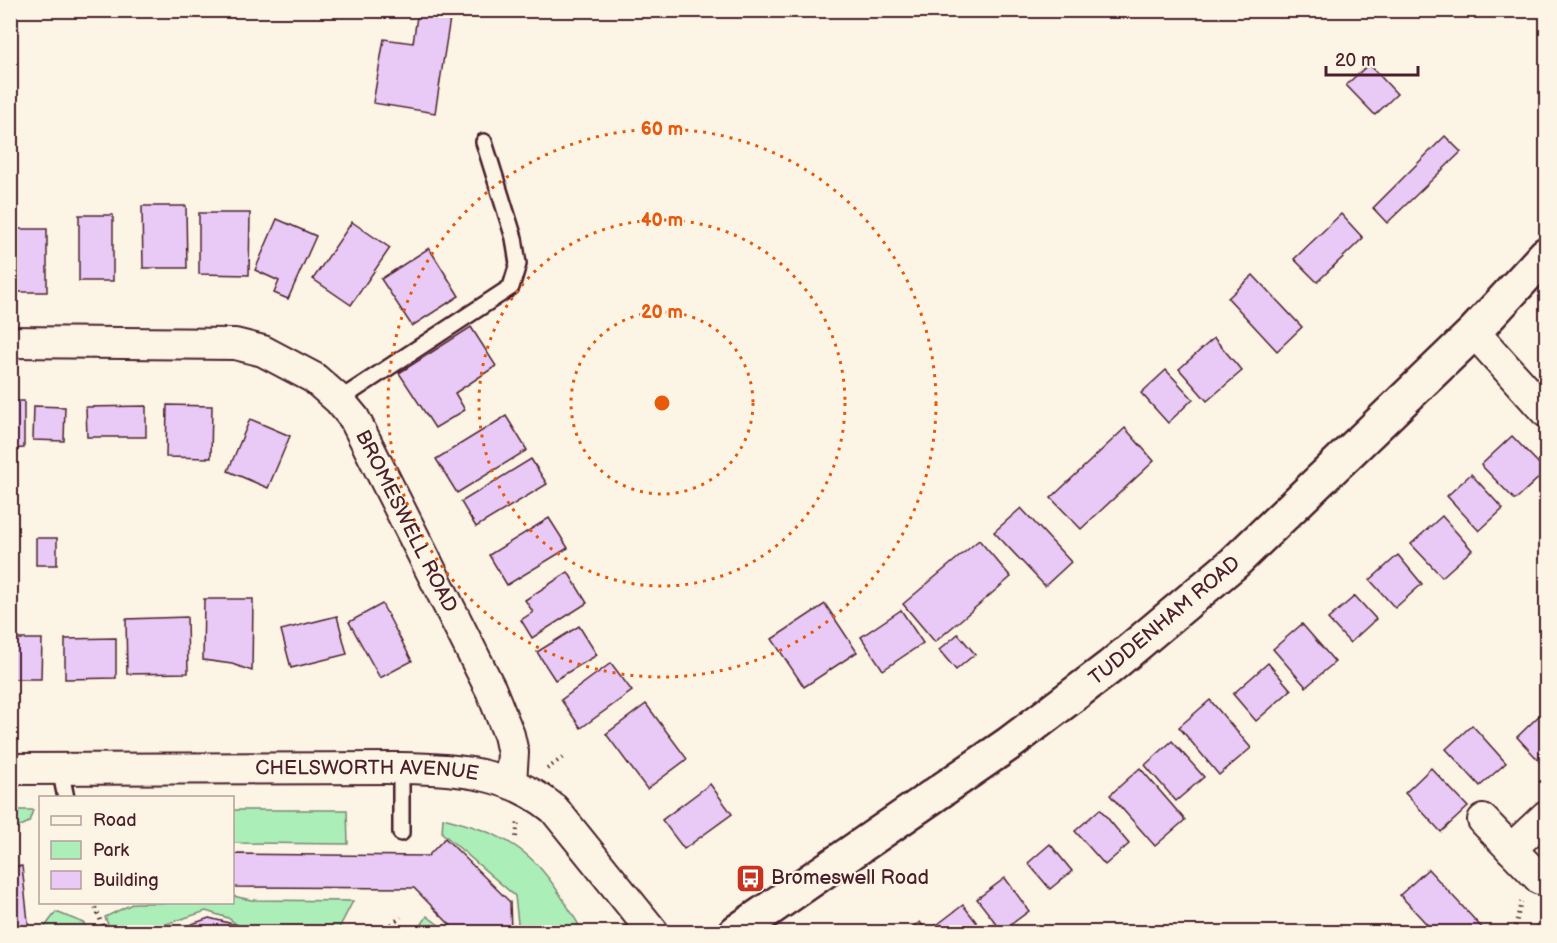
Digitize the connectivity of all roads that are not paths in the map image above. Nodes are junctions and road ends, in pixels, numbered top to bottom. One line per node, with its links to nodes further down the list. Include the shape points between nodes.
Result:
1 (484, 142): 5 (lane, via 514,238 518,264 511,287)
2 (1546, 254): 3 (street, TUDDENHAM ROAD)
3 (1474, 332): 6 (street); 17 (street, TUDDENHAM ROAD, via 1234,563 1110,667 1010,743)
4 (10, 342): 5 (street, BROMESWELL ROAD, via 235,344 291,364)
5 (339, 400): 9 (street, BROMESWELL ROAD, via 369,445 491,690 511,744)
6 (1546, 412)
7 (401, 768): 9 (street, CHELSWORTH AVENUE, via 448,769); 10 (street, CHELSWORTH AVENUE); 13 (lane)
8 (10, 769): 10 (street, CHELSWORTH AVENUE)
9 (511, 782): 16 (street, CHELSWORTH AVENUE, via 539,796 554,809)
10 (63, 783)
11 (1546, 816): 14 (street)
12 (1483, 820): 14 (street)
13 (401, 833)
14 (1511, 849): 15 (street)
15 (1531, 890)
16 (653, 933)
17 (735, 933)

